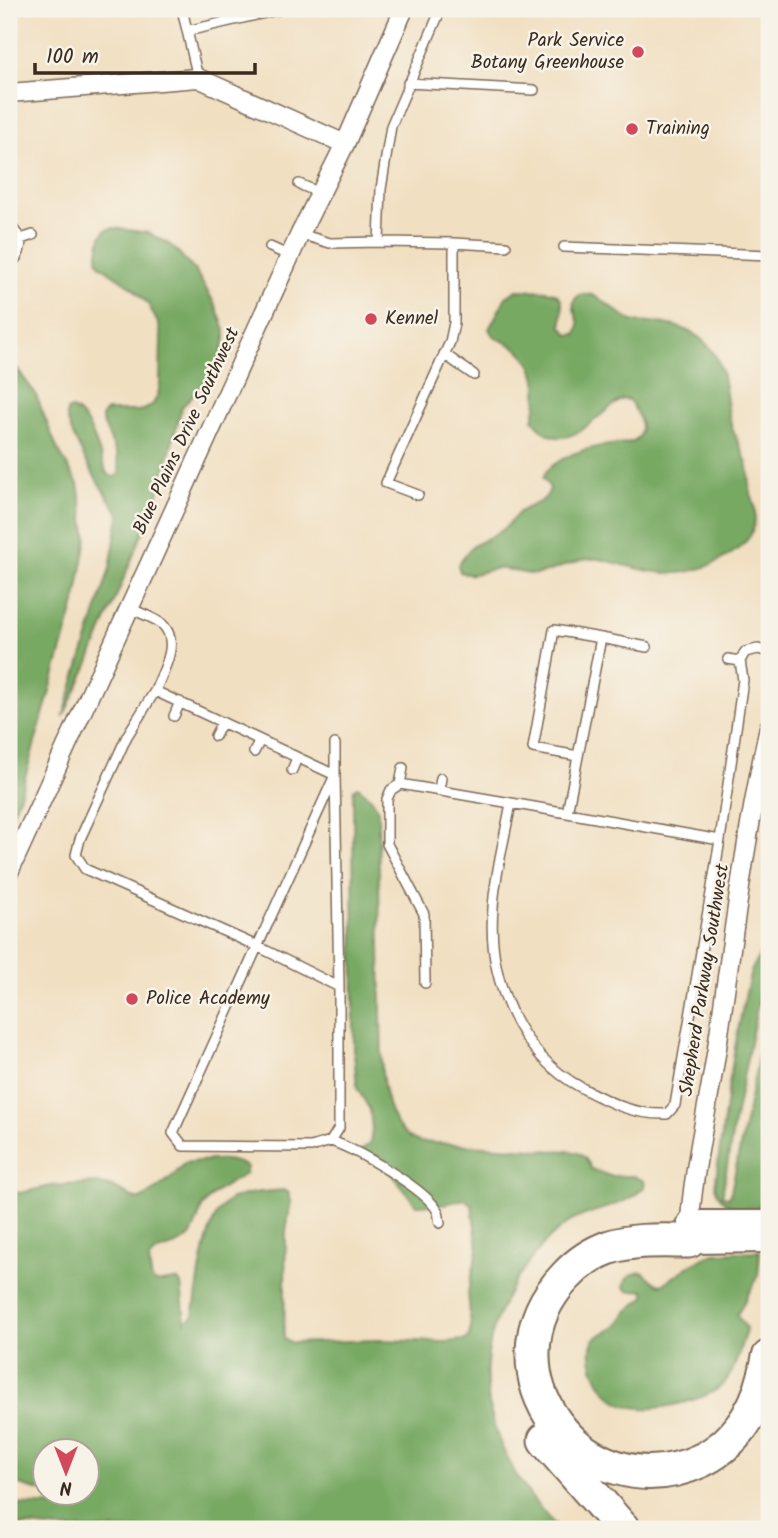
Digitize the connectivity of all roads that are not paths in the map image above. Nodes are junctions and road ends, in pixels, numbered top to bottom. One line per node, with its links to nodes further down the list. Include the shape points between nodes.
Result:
1 (182, 9): 5 (lane)
2 (282, 9): 5 (lane)
3 (404, 9): 10 (street, Blue Plains Drive Southwest)
4 (441, 9): 7 (lane)
5 (187, 31): 6 (lane)
6 (198, 78): 9 (street); 10 (street)
7 (408, 83): 8 (lane); 17 (lane, via 391,126)
8 (534, 90)
9 (9, 92)
10 (345, 144): 12 (street, Blue Plains Drive Southwest)
11 (299, 184): 12 (lane)
12 (320, 193): 14 (street, Blue Plains Drive Southwest)
13 (9, 224): 16 (lane)
14 (300, 234): 17 (lane, via 330,243); 23 (street, Blue Plains Drive Southwest)
15 (33, 235): 16 (lane)
16 (21, 239): 24 (lane, via 14,261)
17 (379, 242): 18 (lane)
18 (454, 243): 19 (lane); 25 (lane, via 454,323)
19 (506, 246)
20 (270, 247): 23 (lane)
21 (564, 247): 22 (lane)
22 (769, 255)
23 (290, 256): 28 (street, Blue Plains Drive Southwest)
24 (9, 263)
25 (444, 354): 26 (lane); 27 (lane, via 386,483)
26 (474, 375)
27 (418, 495)
28 (129, 608): 34 (lane, via 164,625 171,640); 54 (street, Blue Plains Drive Southwest)
29 (601, 638): 30 (lane); 43 (lane); 43 (lane, via 554,630 533,748)
30 (647, 647)
31 (769, 652): 33 (lane, via 745,652)
32 (728, 659): 33 (lane)
33 (740, 661): 53 (lane, via 743,680)
34 (155, 691): 35 (lane); 55 (lane, via 127,736 79,839 76,855 85,869)
35 (180, 702): 36 (lane); 37 (lane)
36 (174, 716)
37 (222, 722): 39 (lane); 40 (lane)
38 (769, 727): 61 (street, Shepherd Parkway Southwest, via 741,882)
39 (215, 736)
40 (260, 740): 42 (lane); 44 (lane)
41 (335, 744): 47 (lane)
42 (254, 752)
43 (578, 756): 52 (lane)
44 (298, 758): 46 (lane); 47 (lane)
45 (403, 768): 49 (lane)
46 (292, 770)
47 (335, 775): 55 (lane); 57 (lane)
48 (441, 778): 50 (lane)
49 (400, 783): 50 (lane); 56 (lane, via 387,799 387,844 424,914)
50 (439, 790): 51 (lane)
51 (511, 803): 52 (lane); 53 (lane, via 493,908 495,963 504,996 530,1047 570,1081 646,1115 667,1114 675,1105)
52 (567, 813): 53 (lane)
53 (720, 840)
54 (9, 872)
55 (258, 947): 57 (lane); 58 (lane, via 173,1133 183,1146 311,1147)
56 (425, 983)
57 (339, 987): 58 (lane, via 339,1128)
58 (331, 1141): 59 (lane, via 378,1163 423,1196 437,1210)
59 (440, 1223)
60 (769, 1223): 61 (street)
61 (690, 1232): 62 (street); 63 (highway, via 611,1247 584,1260 560,1282 544,1309 534,1349 536,1382 551,1418 572,1443 610,1465 645,1473 682,1467 717,1451 741,1427 760,1394); 64 (highway, via 620,1227 579,1243 540,1282 520,1329 519,1383 528,1413 549,1445)
62 (769, 1240)
63 (769, 1357)
64 (623, 1529)

